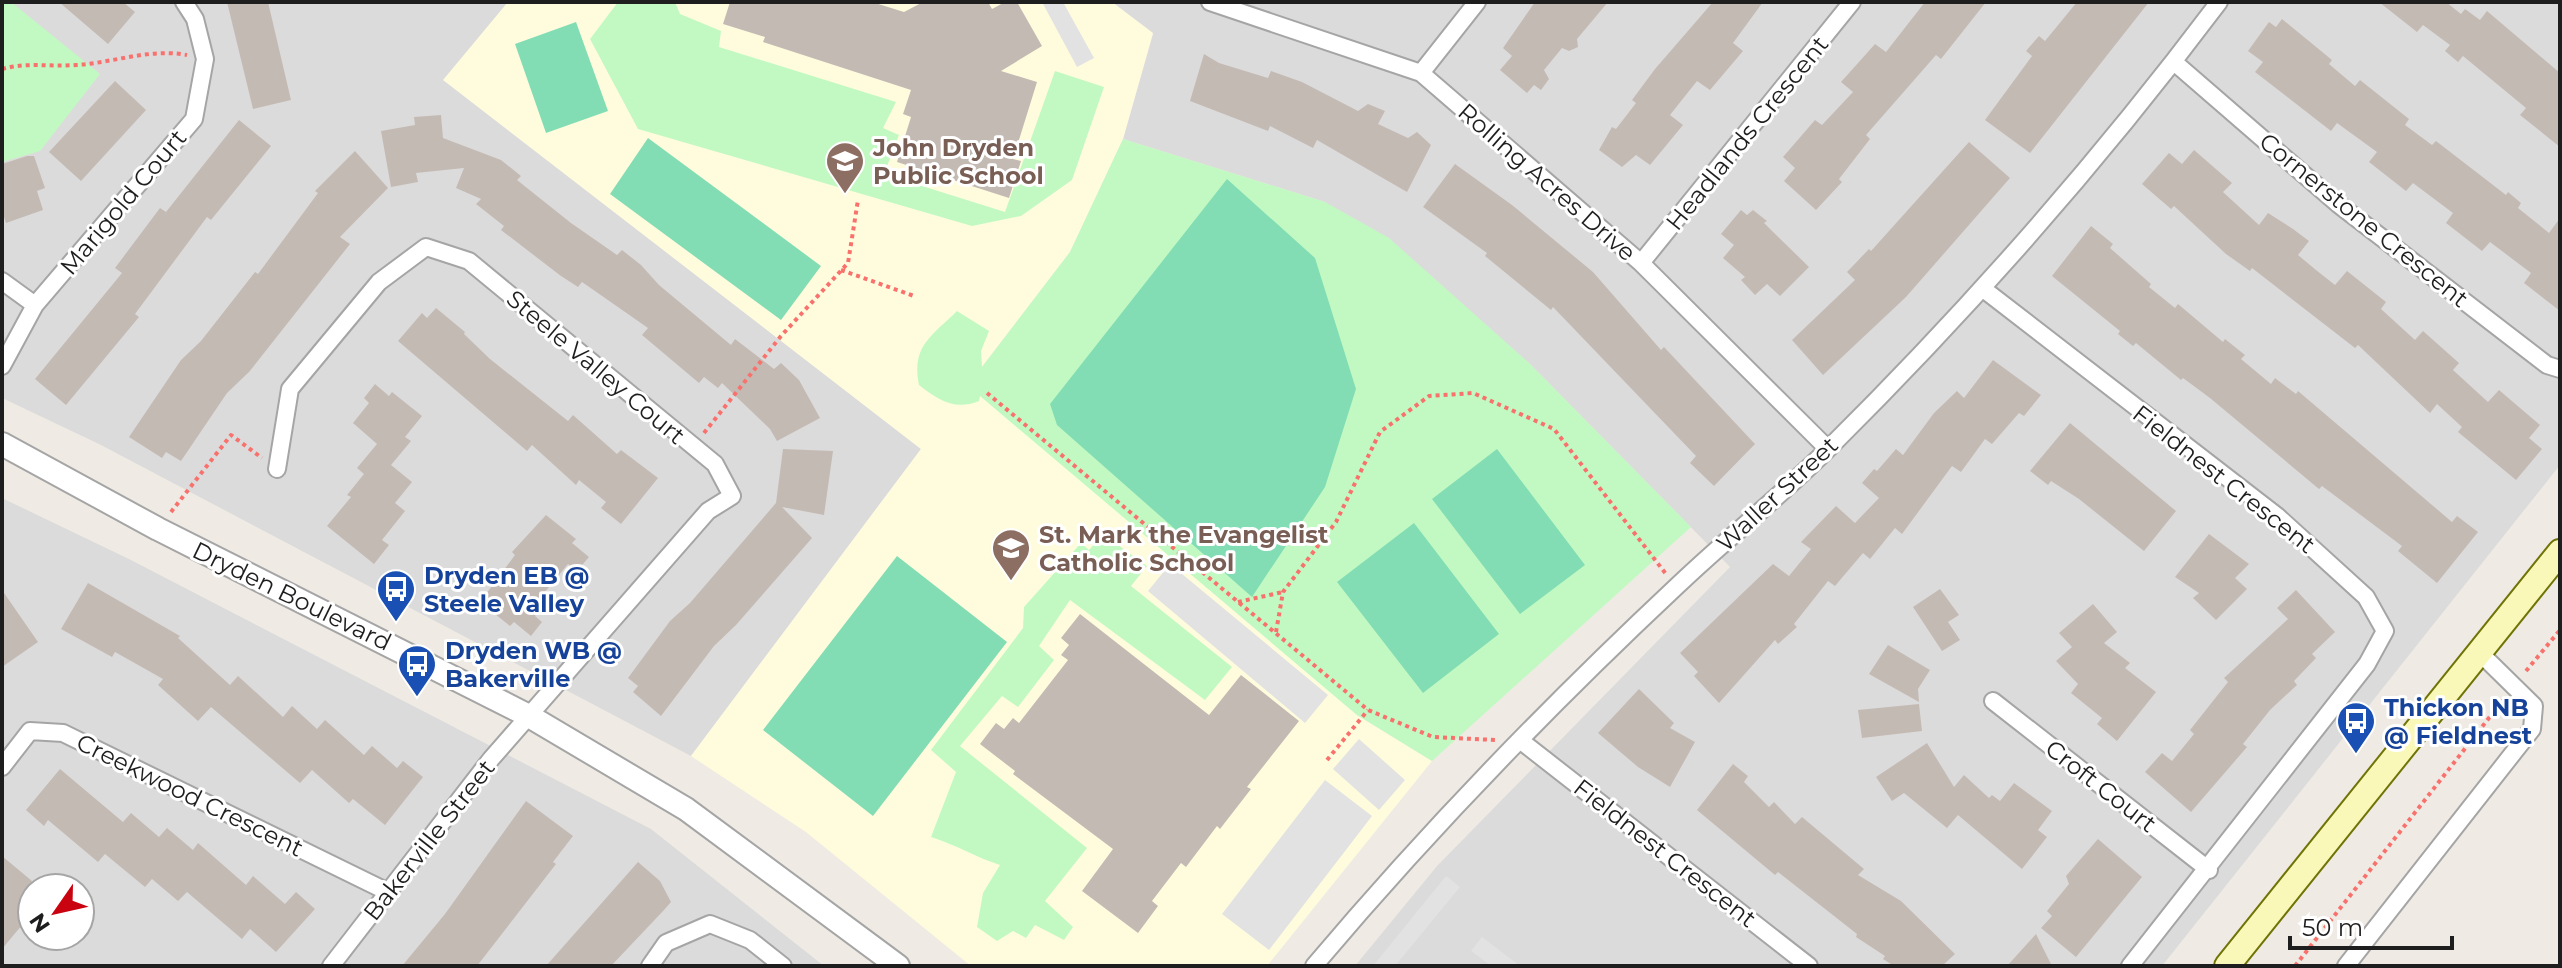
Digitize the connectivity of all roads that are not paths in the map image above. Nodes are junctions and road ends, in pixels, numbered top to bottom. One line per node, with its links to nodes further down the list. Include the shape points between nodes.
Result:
1 (184, 2): 11 (street, Marigold Court, via 195,19 205,59 194,119)
2 (1210, 2): 7 (street, Rolling Acres Drive)
3 (1477, 2): 7 (street)
4 (1852, 2): 8 (street, Headlands Crescent)
5 (2219, 2): 6 (street, Waller Street)
6 (2174, 62): 10 (street, Waller Street); 13 (street, Cornerstone Crescent, via 2338,204 2547,365)
7 (1421, 73): 8 (street, Rolling Acres Drive)
8 (1641, 263): 15 (street, Rolling Acres Drive)
9 (2, 281): 11 (street)
10 (1982, 288): 15 (street, Waller Street); 23 (street, Fieldnest Crescent, via 2277,516 2366,597 2385,631 2367,664)
11 (35, 305): 12 (street, Marigold Court)
12 (2, 366)
13 (2560, 369)
14 (2, 444): 20 (street, Dryden Boulevard)
15 (1828, 449): 21 (street, Waller Street, via 1676,586)
16 (277, 469): 20 (street, Steele Valley Court, via 290,389 379,282 426,247 469,261 715,464 732,496 708,511)
17 (2560, 552): 18 (main road)
18 (2479, 652): 32 (main road); 33 (street, via 2534,706 2532,729)
19 (1993, 701): 23 (street, Croft Court)
20 (529, 716): 24 (street, Bakerville Street); 28 (street, Dryden Boulevard, via 686,809)
21 (1521, 741): 29 (street, Waller Street, via 1398,866); 30 (street, Fieldnest Crescent)
22 (2, 767): 24 (street, Creekwood Crescent, via 30,731 63,733)
23 (2209, 870): 31 (street, Fieldnest Crescent)
24 (388, 892): 25 (street, Bakerville Street)
25 (331, 966)
26 (650, 966): 27 (street, via 666,943 710,924 750,940)
27 (783, 966)
28 (898, 966)
29 (1314, 966)
30 (1809, 966)
31 (2130, 966)
32 (2227, 966)
33 (2346, 966)

